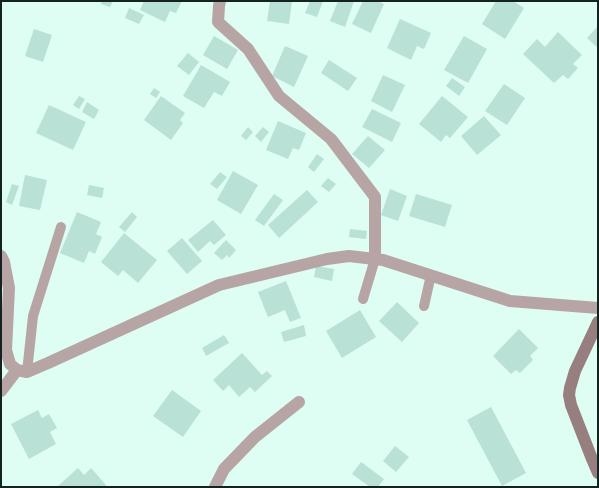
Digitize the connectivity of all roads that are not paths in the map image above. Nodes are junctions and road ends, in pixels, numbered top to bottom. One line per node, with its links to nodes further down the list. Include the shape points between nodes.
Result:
1 (220, 1): 4 (street, via 218,22 248,48 279,96 331,139 375,197)
2 (61, 227): 10 (lane, via 33,316)
3 (1, 256): 10 (street, via 9,288 6,350 10,364)
4 (375, 259): 5 (street); 6 (lane); 10 (street, via 349,256 327,259 219,285 48,363)
5 (431, 275): 7 (lane); 8 (street, via 510,301)
6 (363, 299)
7 (424, 306)
8 (598, 308)
9 (598, 322): 13 (street, via 575,371 569,395)
10 (22, 371): 11 (street)
11 (1, 391)
12 (300, 402): 14 (street, via 256,437 224,469)
13 (598, 473)
14 (215, 487)

